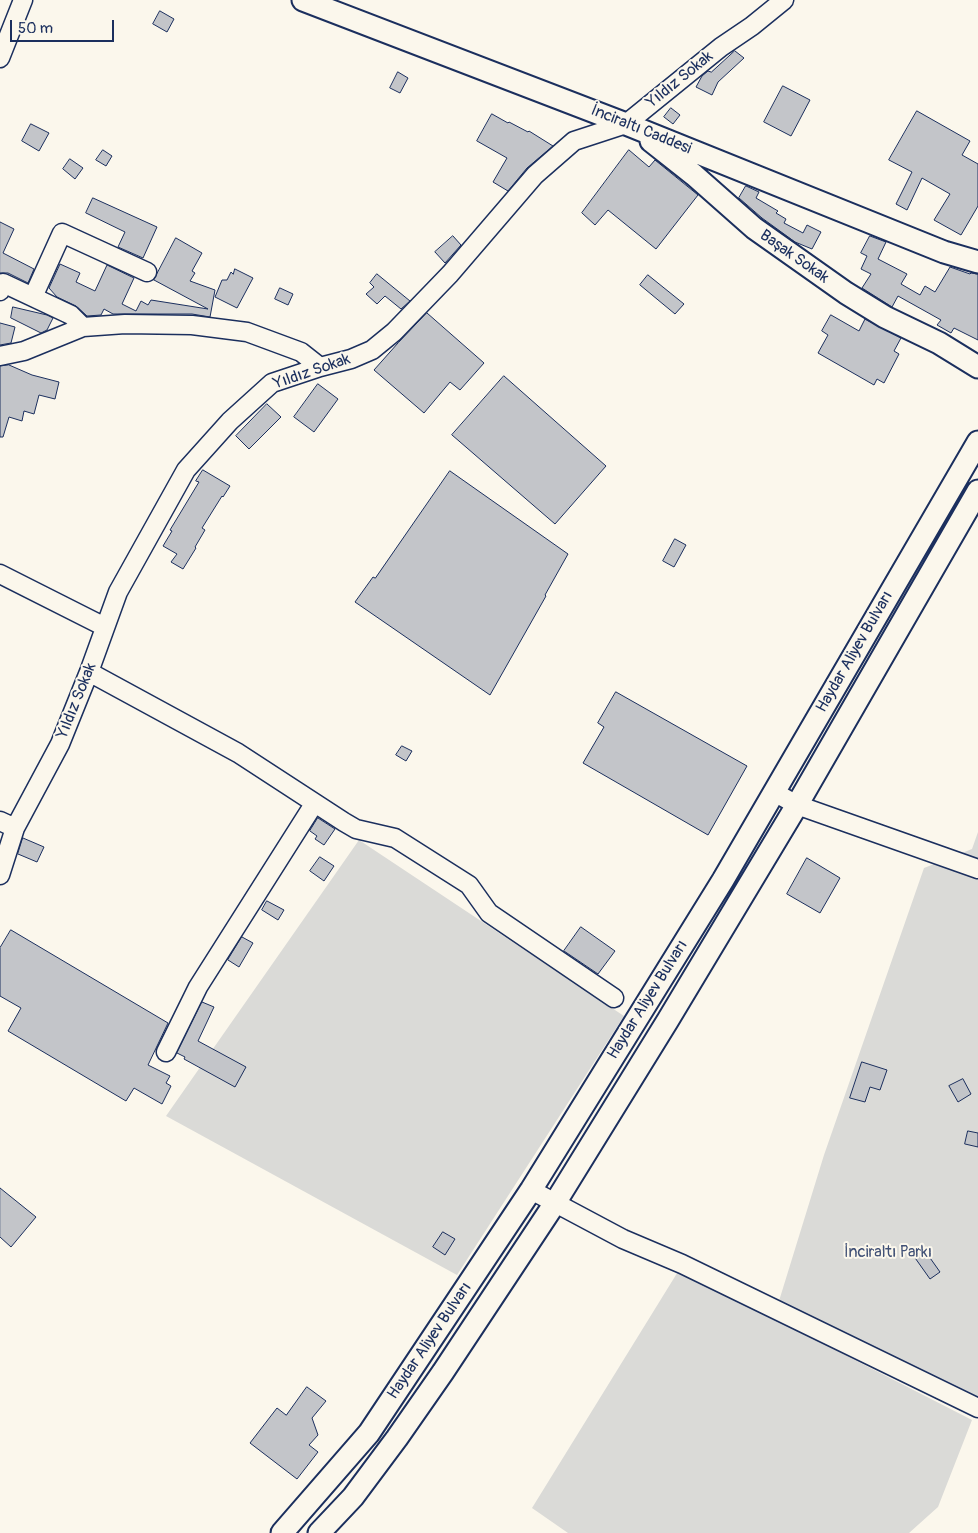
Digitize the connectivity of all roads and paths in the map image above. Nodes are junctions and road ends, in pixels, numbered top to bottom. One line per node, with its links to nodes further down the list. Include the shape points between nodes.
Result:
1 (23, 0): 4 (street)
2 (304, 0): 5 (main road, İnciraltı Caddesi)
3 (784, 0): 5 (street, Yıldız Sokak)
4 (0, 58)
5 (626, 124): 6 (main road, İnciraltı Caddesi, via 944,252); 12 (street, Yıldız Sokak, via 574,141 535,175 450,274 394,332 372,350); 13 (main road, Başak Sokak, via 688,170 754,228 846,293)
6 (978, 262)
7 (147, 272): 9 (street, via 62,233)
8 (0, 291): 9 (street, via 3,283)
9 (33, 297): 10 (street, via 71,315)
10 (83, 327): 11 (street, via 24,351); 12 (street, via 192,325 248,332 301,352)
11 (0, 356)
12 (320, 367): 17 (street, Yıldız Sokak, via 272,383 230,421 186,470 118,592)
13 (978, 367)
14 (978, 442): 18 (main road, Haydar Aliyev Bulvarı)
15 (978, 491): 19 (main road, Haydar Aliyev Bulvarı)
16 (0, 574): 17 (street)
17 (105, 627): 20 (street, Yıldız Sokak)
18 (852, 657): 19 (street); 21 (main road, Haydar Aliyev Bulvarı)
19 (876, 670): 23 (main road, Haydar Aliyev Bulvarı)
20 (89, 672): 22 (street, via 238,753); 24 (street, Yıldız Sokak, via 60,744)
21 (774, 792): 23 (street); 29 (main road, Haydar Aliyev Bulvarı)
22 (314, 804): 27 (street, via 356,829 395,838 469,885 489,913); 28 (street, via 198,987)
23 (797, 805): 25 (street); 30 (main road, Haydar Aliyev Bulvarı)
24 (7, 825): 26 (street, Yıldız Sokak)
25 (978, 869)
26 (0, 875)
27 (614, 998)
28 (166, 1052)
29 (531, 1190): 30 (street); 32 (main road, Haydar Aliyev Bulvarı, via 369,1433)
30 (555, 1203): 31 (street, via 623,1239 682,1264); 33 (main road, Haydar Aliyev Bulvarı, via 397,1438 353,1496)
31 (978, 1408)
32 (282, 1533)
33 (319, 1533)

